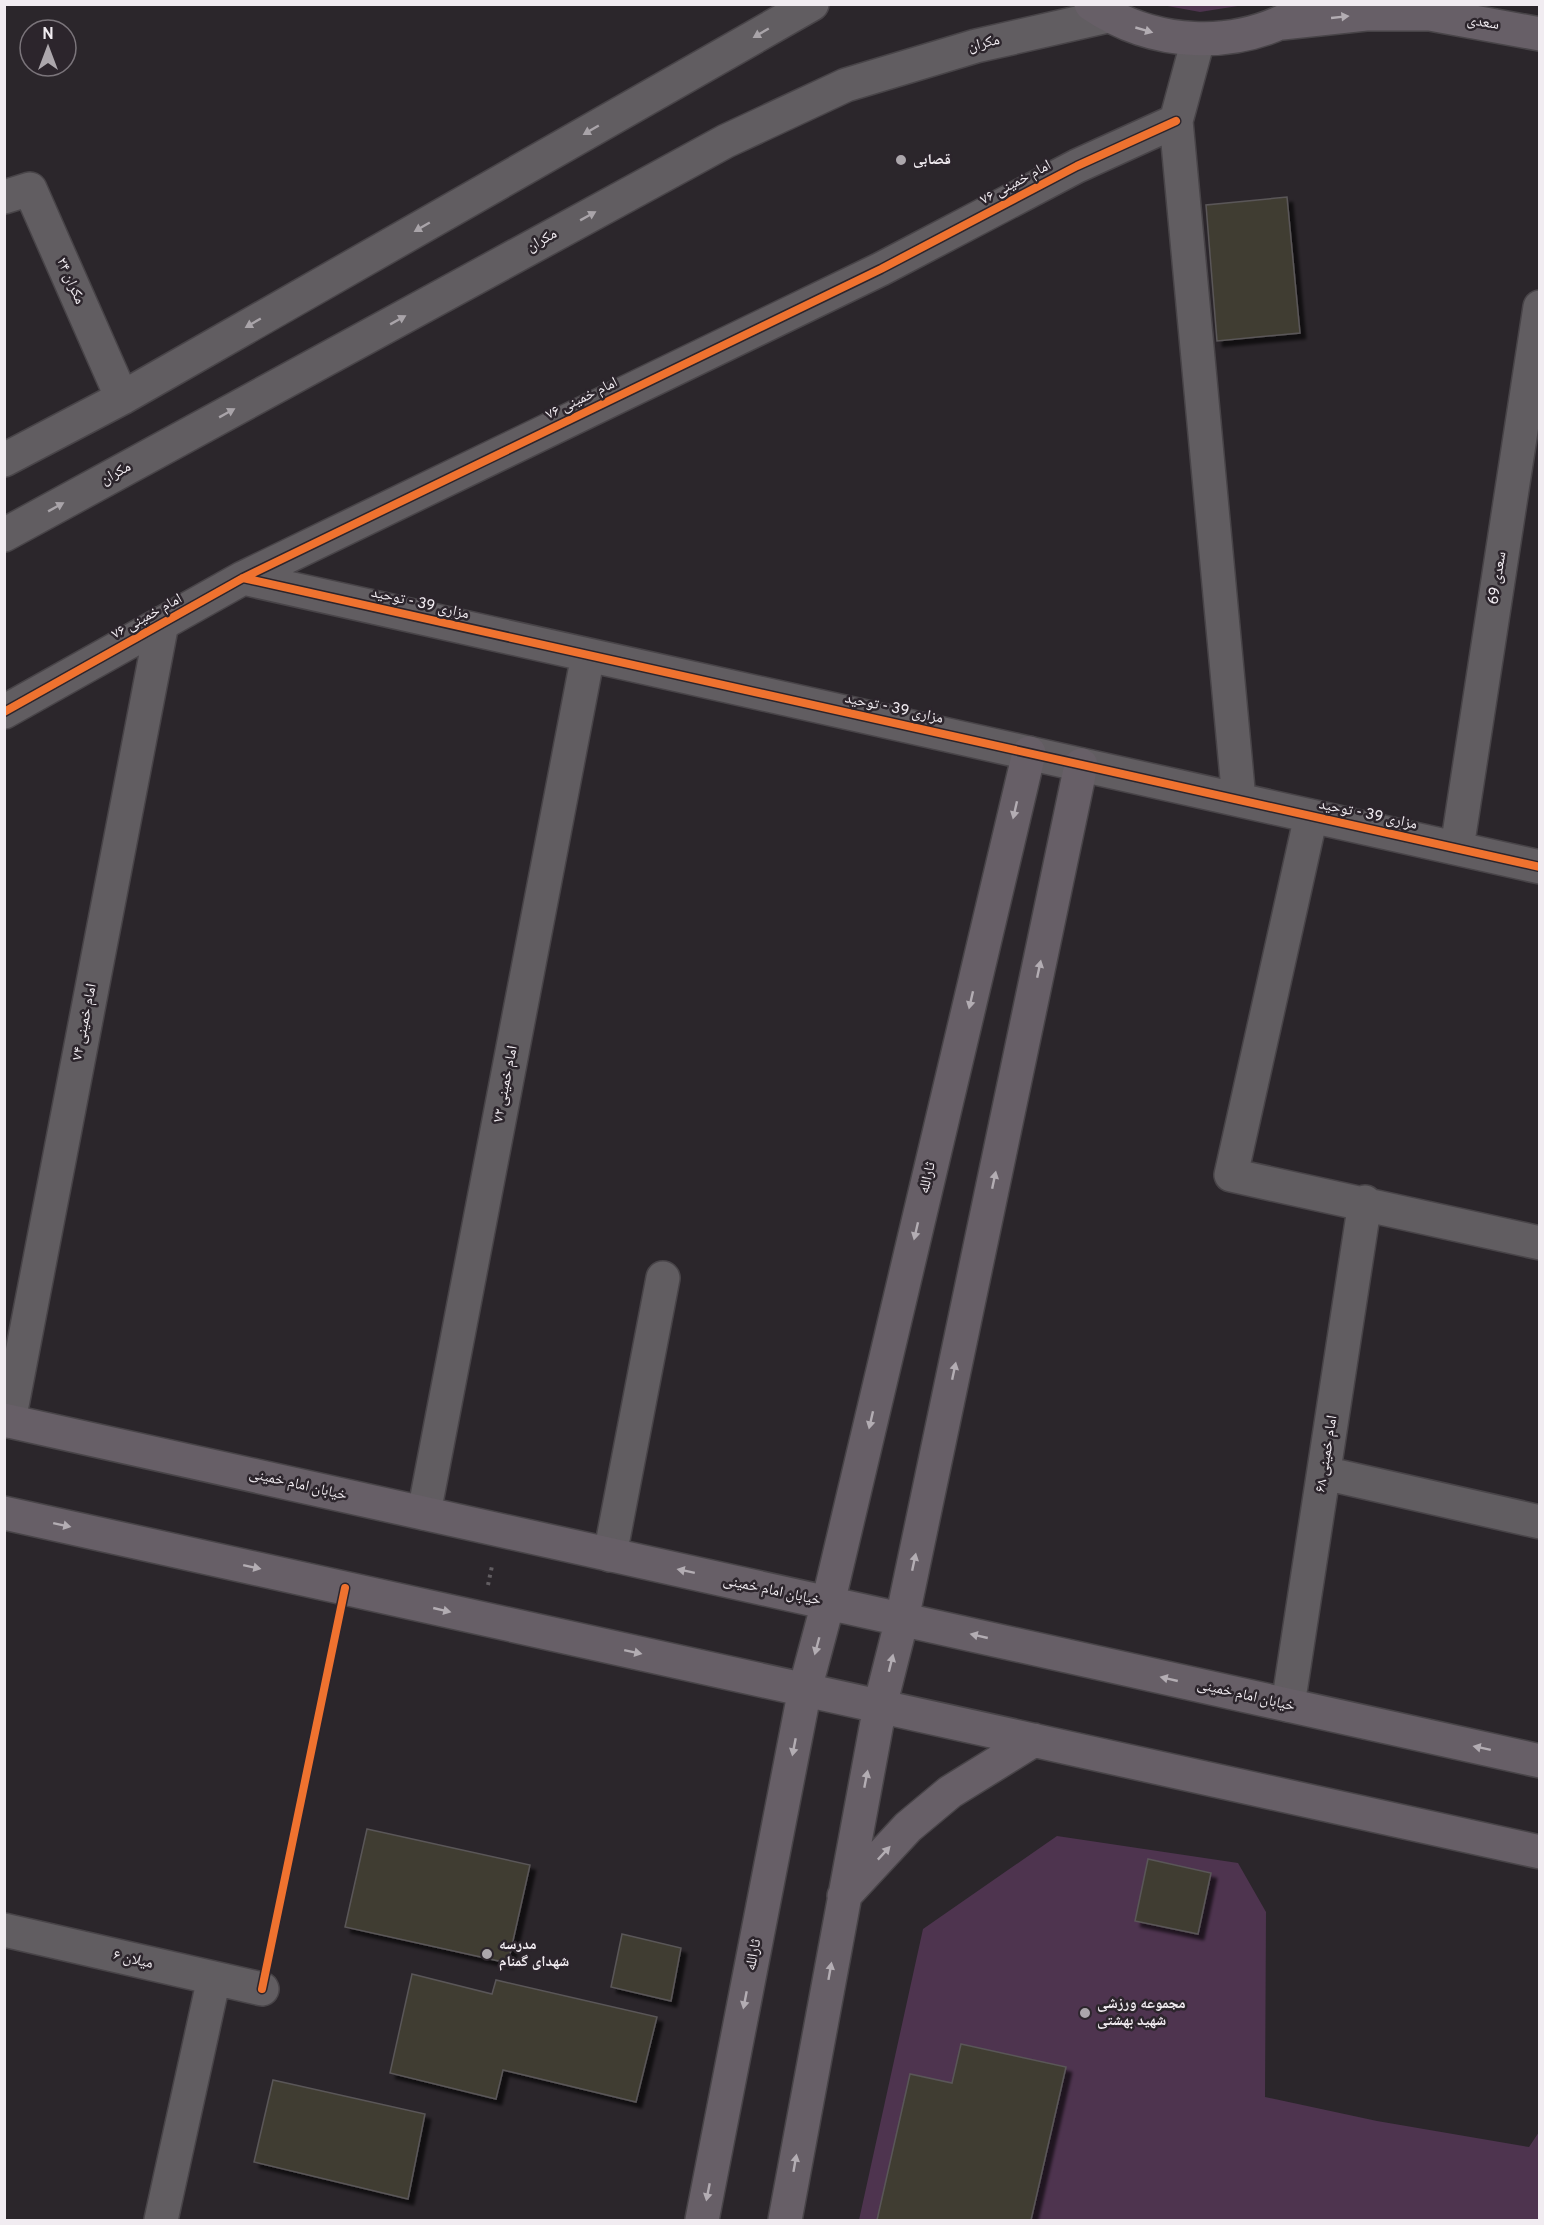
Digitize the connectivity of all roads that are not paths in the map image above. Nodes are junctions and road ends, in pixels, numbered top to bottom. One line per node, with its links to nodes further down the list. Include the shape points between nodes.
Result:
1 (812, 4): 10 (street, one-way to 10)
2 (1312, 4): 4 (main road)
3 (1100, 10): 6 (main road, one-way to 6, via 1137,29); 12 (street, مکران, one-way to 3, via 726,141 846,85)
4 (1281, 23): 5 (main road, سعدی, one-way to 5, via 1366,14 1430,14); 6 (main road, via 1239,37)
5 (1539, 34)
6 (1198, 40): 7 (street)
7 (1176, 121): 13 (street, امام خمینی ۷۶, via 1077,166 871,274); 19 (street)
8 (4, 197): 10 (street, مکران ۲۴, via 30,189)
9 (1539, 307): 21 (street, سعدی 69)
10 (122, 398): 11 (street)
11 (4, 460)
12 (4, 535)
13 (243, 578): 14 (street, امام خمینی ۷۶); 15 (street, مزاری 39 - توحید)
14 (162, 623): 16 (street, امام خمینی ۷۶); 26 (street, امام خمینی ۷۴)
15 (588, 655): 17 (street, مزاری 39 - توحید); 29 (street, امام خمینی ۷۲)
16 (4, 712)
17 (1029, 753): 18 (street, مزاری 39 - توحید); 32 (main road, ثارالله, one-way to 32)
18 (1081, 765): 19 (street, مزاری 39 - توحید); 33 (main road, one-way to 18)
19 (1239, 800): 20 (street, مزاری 39 - توحید)
20 (1311, 816): 21 (street, مزاری 39 - توحید); 23 (street, via 1231,1175)
21 (1457, 848): 22 (street, مزاری 39 - توحید)
22 (1539, 867)
23 (1365, 1203): 24 (street); 27 (street, امام خمینی ۶۸)
24 (1539, 1242)
25 (663, 1278): 31 (street)
26 (7, 1421): 29 (main road, خیابان امام خمینی)
27 (1324, 1473): 30 (street); 35 (street, امام خمینی ۶۸)
28 (4, 1513): 34 (main road, one-way to 34)
29 (424, 1513): 31 (main road, خیابان امام خمینی)
30 (1539, 1522)
31 (610, 1555): 32 (main road, خیابان امام خمینی, one-way to 31)
32 (828, 1603): 33 (main road, خیابان امام خمینی); 34 (main road, ثارالله, one-way to 34)
33 (902, 1619): 35 (main road, خیابان امام خمینی, one-way to 33); 36 (main road, one-way to 33)
34 (805, 1689): 36 (main road); 45 (main road, ثارالله, one-way to 45)
35 (1288, 1705): 38 (main road, خیابان امام خمینی, one-way to 35)
36 (880, 1706): 37 (main road); 40 (main road, one-way to 36)
37 (1034, 1740): 39 (main road); 40 (main road, one-way to 37, via 908,1827 950,1792)
38 (1539, 1761)
39 (1539, 1852)
40 (844, 1896): 46 (main road, one-way to 40)
41 (4, 1930): 42 (street, میلان ۶)
42 (214, 1978): 43 (street, میلان ۶); 44 (street)
43 (262, 1989)
44 (160, 2220)
45 (702, 2220)
46 (785, 2220)

